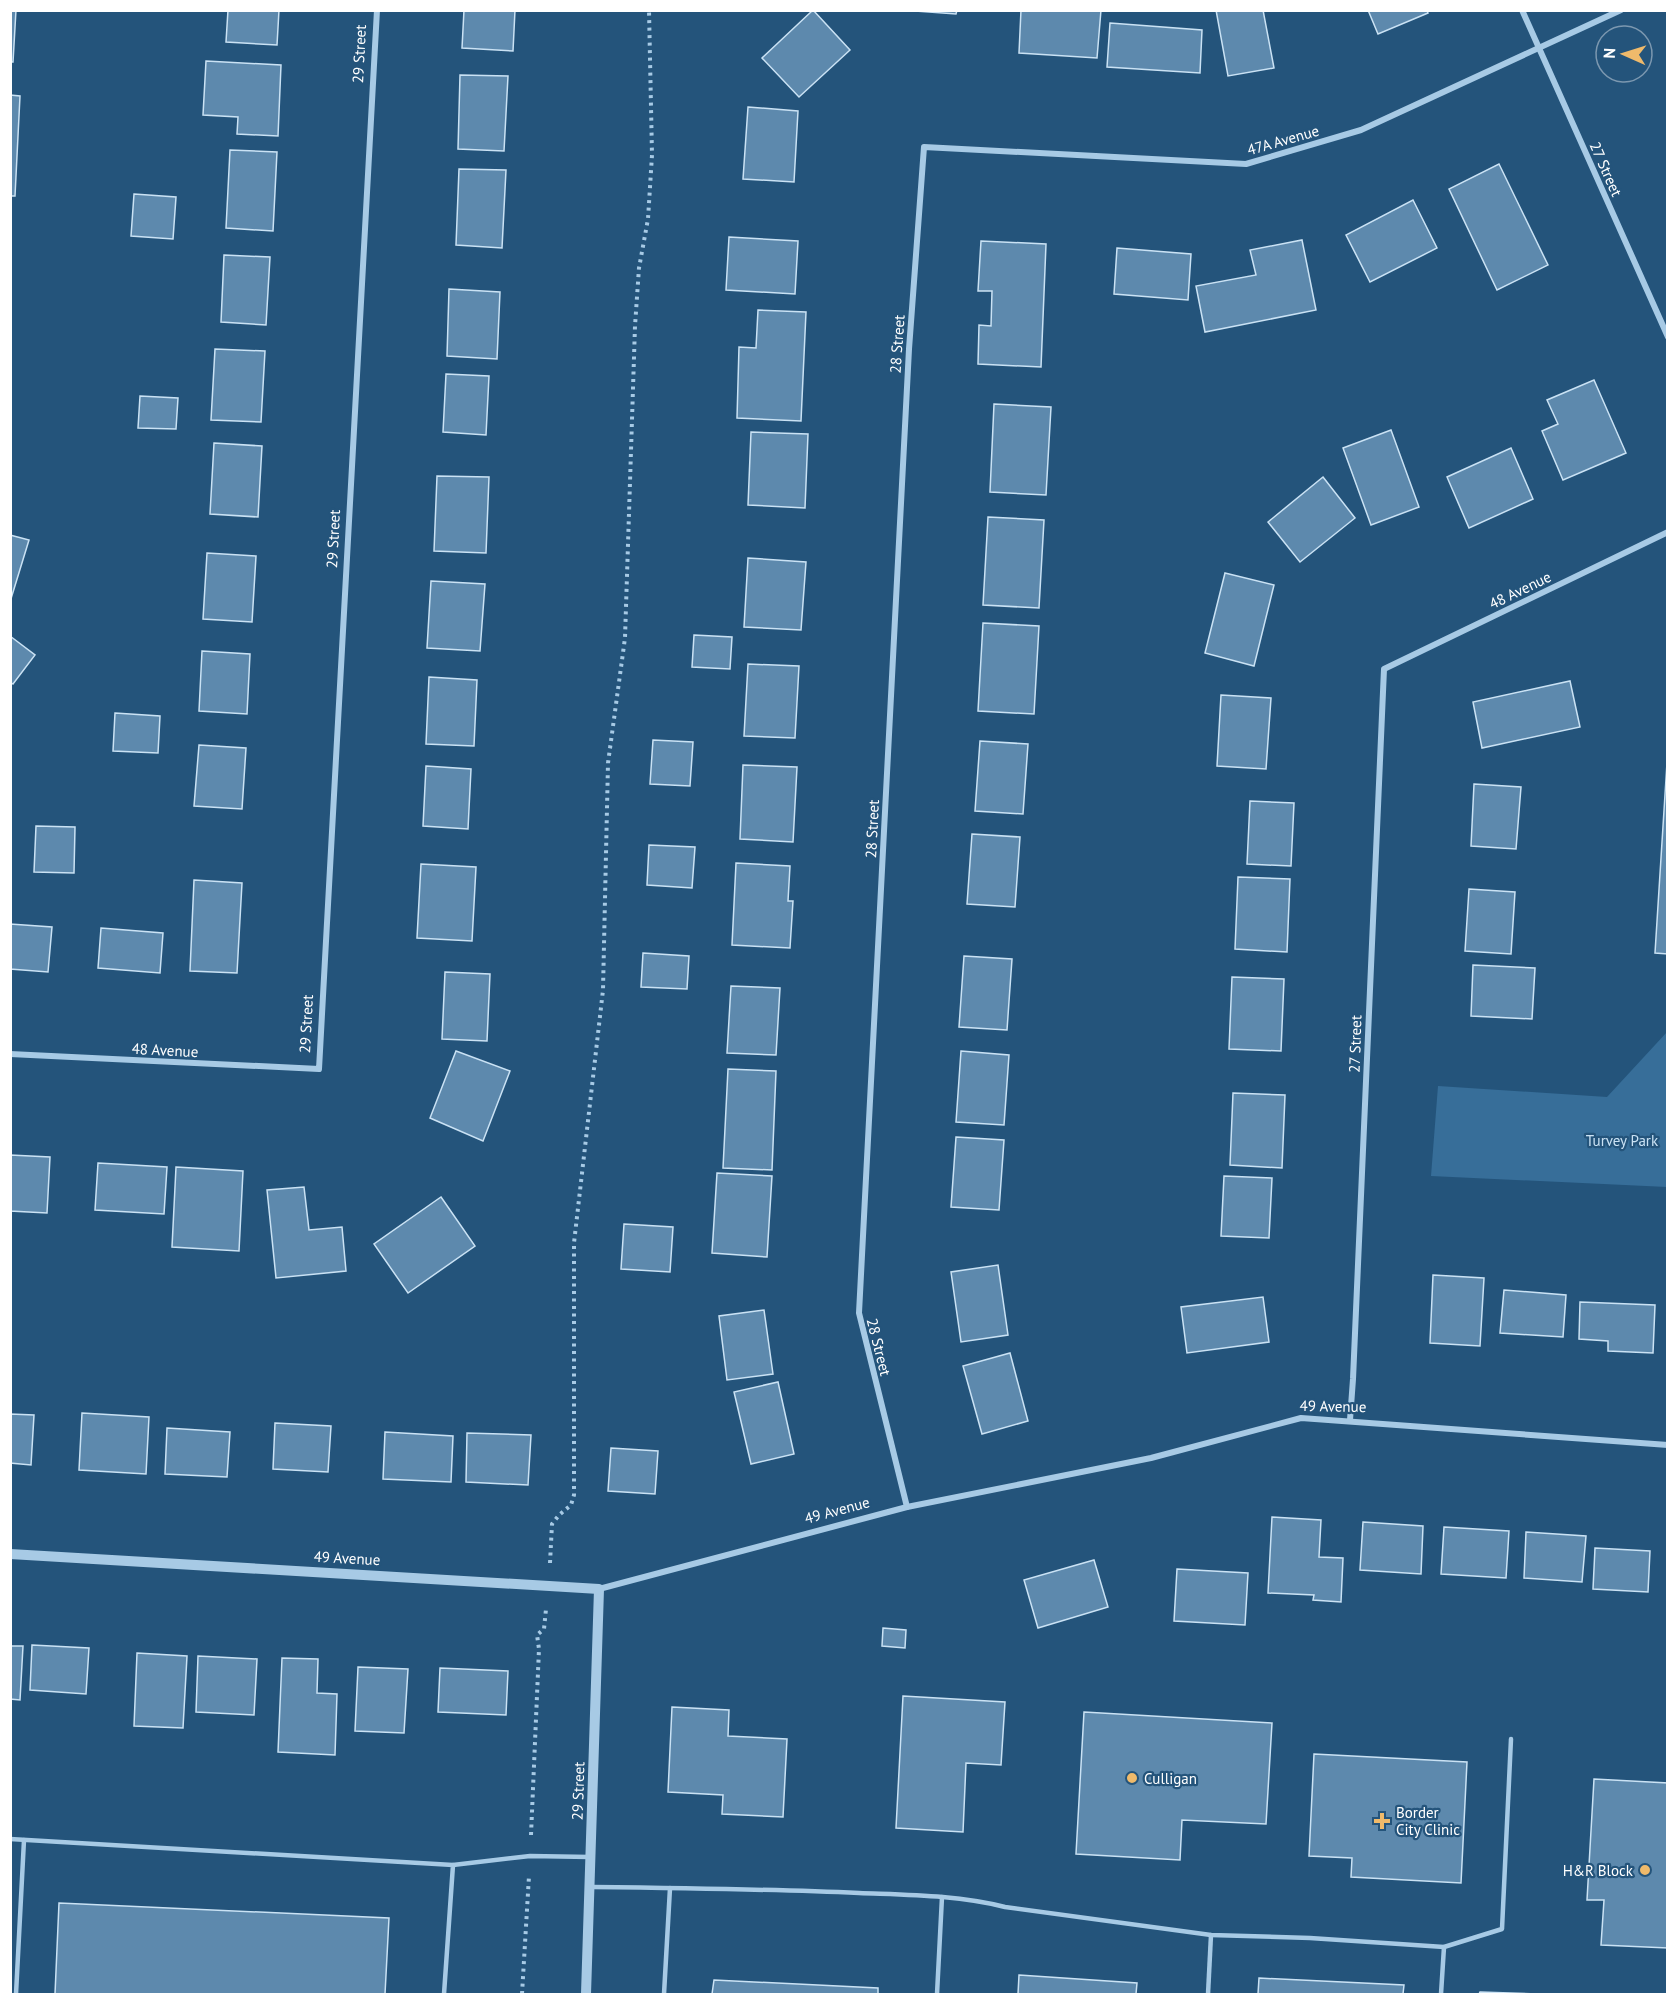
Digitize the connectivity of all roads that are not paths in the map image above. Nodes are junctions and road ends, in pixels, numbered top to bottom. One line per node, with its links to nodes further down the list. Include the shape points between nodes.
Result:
1 (377, 10): 10 (street, 29 Street)
2 (1522, 10): 4 (street, 27 Street)
3 (1621, 10): 4 (street, 47A Avenue)
4 (1537, 48): 5 (street, 47A Avenue, via 1361,130 1246,164); 6 (street, 27 Street)
5 (924, 147): 13 (street, 28 Street, via 909,350 859,1313)
6 (1668, 337)
7 (1668, 532): 8 (street, 48 Avenue)
8 (1383, 669): 11 (street, 27 Street)
9 (10, 1054): 10 (street, 48 Avenue)
10 (319, 1069)
11 (1350, 1420): 12 (street, 49 Avenue); 13 (street, 49 Avenue, via 1302,1418 1151,1458)
12 (1668, 1445)
13 (907, 1507): 15 (street, 49 Avenue)
14 (10, 1554): 15 (street, 49 Avenue)
15 (599, 1589): 19 (street, 29 Street)
16 (1511, 1740): 25 (lane, via 1502,1929)
17 (10, 1839): 18 (lane)
18 (24, 1840): 20 (lane); 26 (lane)
19 (590, 1857): 20 (lane, via 530,1856); 21 (street, 29 Street)
20 (453, 1866): 27 (lane)
21 (590, 1887): 22 (lane); 28 (street, 29 Street)
22 (670, 1888): 23 (lane); 29 (lane)
23 (942, 1897): 24 (lane); 30 (lane)
24 (1211, 1935): 25 (lane); 31 (lane)
25 (1444, 1947): 32 (lane)
26 (16, 1995)
27 (444, 1995)
28 (586, 1995)
29 (664, 1995)
30 (937, 1995)
31 (1208, 1995)
32 (1441, 1995)

